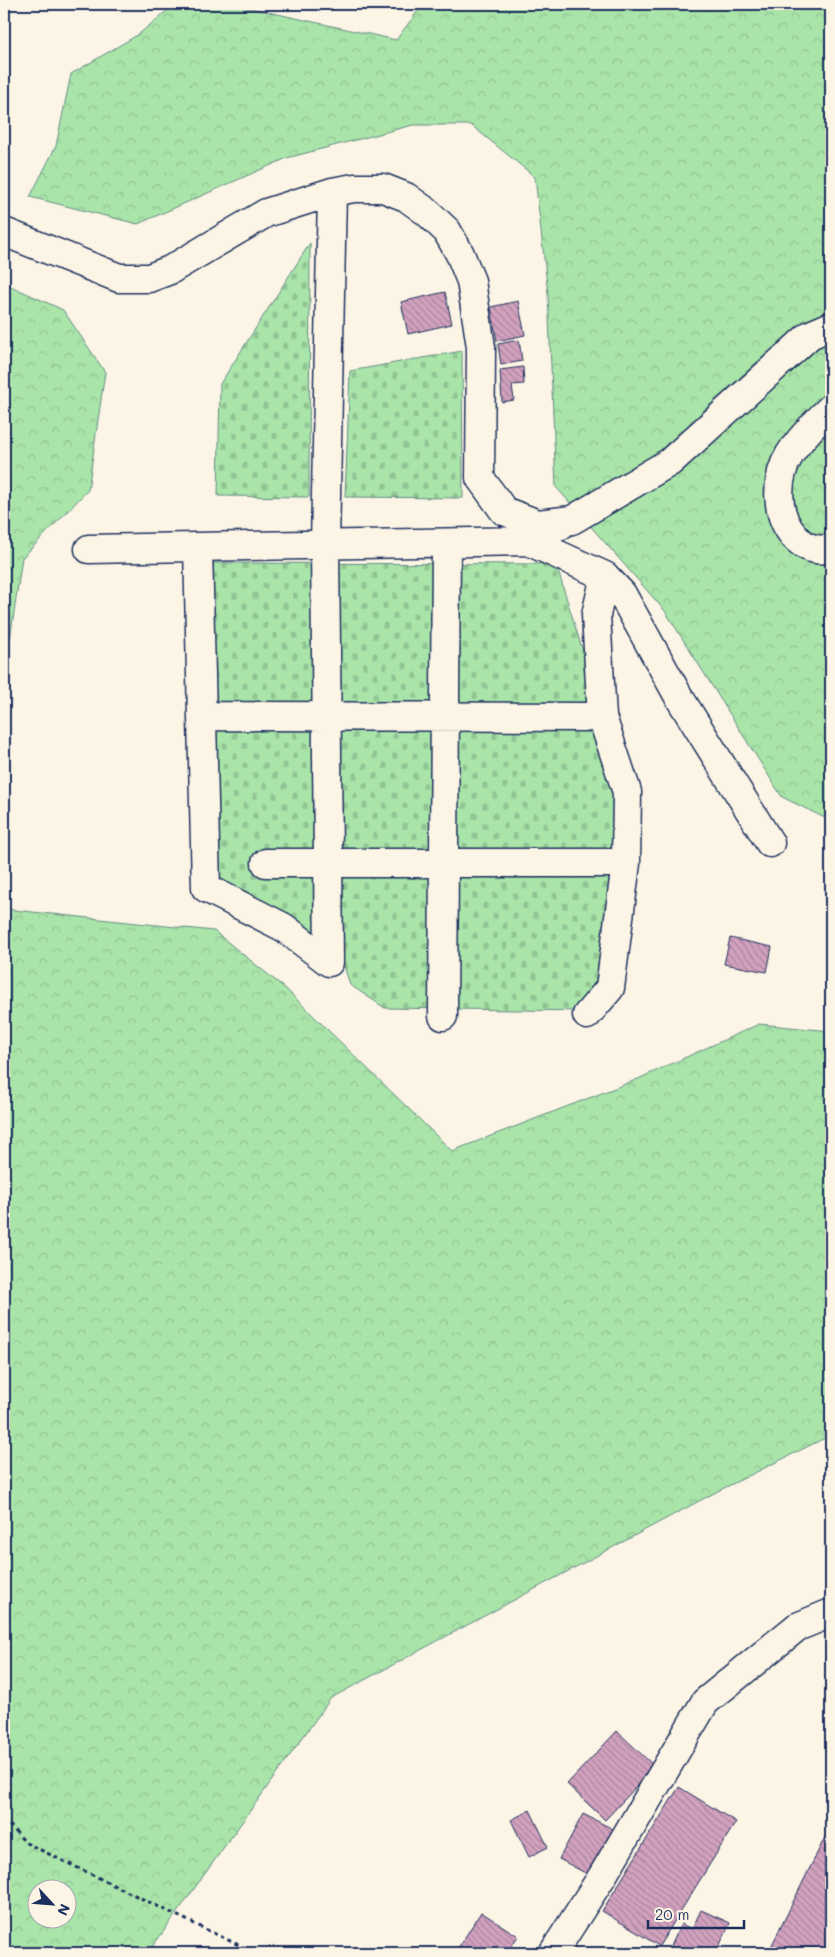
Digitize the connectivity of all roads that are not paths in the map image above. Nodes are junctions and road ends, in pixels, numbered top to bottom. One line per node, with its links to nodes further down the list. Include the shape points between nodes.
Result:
1 (332, 192): 2 (street, via 266,213 170,270 150,278 119,278); 5 (street, via 383,188 406,197 447,231 471,281 481,347 480,478 504,511 538,524); 8 (street)
2 (4, 232)
3 (831, 326): 5 (street, via 810,335 670,462)
4 (831, 408): 10 (street, via 812,424 789,455 780,482 779,508 786,527 800,542 819,551)
5 (572, 520): 6 (street)
6 (528, 541): 7 (street); 12 (street)
7 (446, 542): 8 (street); 14 (street)
8 (325, 545): 9 (street); 19 (street)
9 (198, 547): 11 (street); 13 (street)
10 (831, 548)
11 (88, 549)
12 (605, 576): 15 (street, via 596,615); 16 (street, via 622,594 680,697)
13 (202, 716): 14 (street); 19 (street, via 206,888 283,927 328,962)
14 (445, 717): 15 (street); 17 (street)
15 (602, 717): 20 (street, via 627,792)
16 (770, 843)
17 (444, 862): 19 (street); 20 (street); 22 (street)
18 (266, 863): 19 (street)
19 (328, 863)
20 (626, 863): 21 (street, via 610,988)
21 (587, 1015)
22 (443, 1016)
23 (831, 1613): 24 (street, via 797,1627 705,1702 603,1876)
24 (553, 1953)

